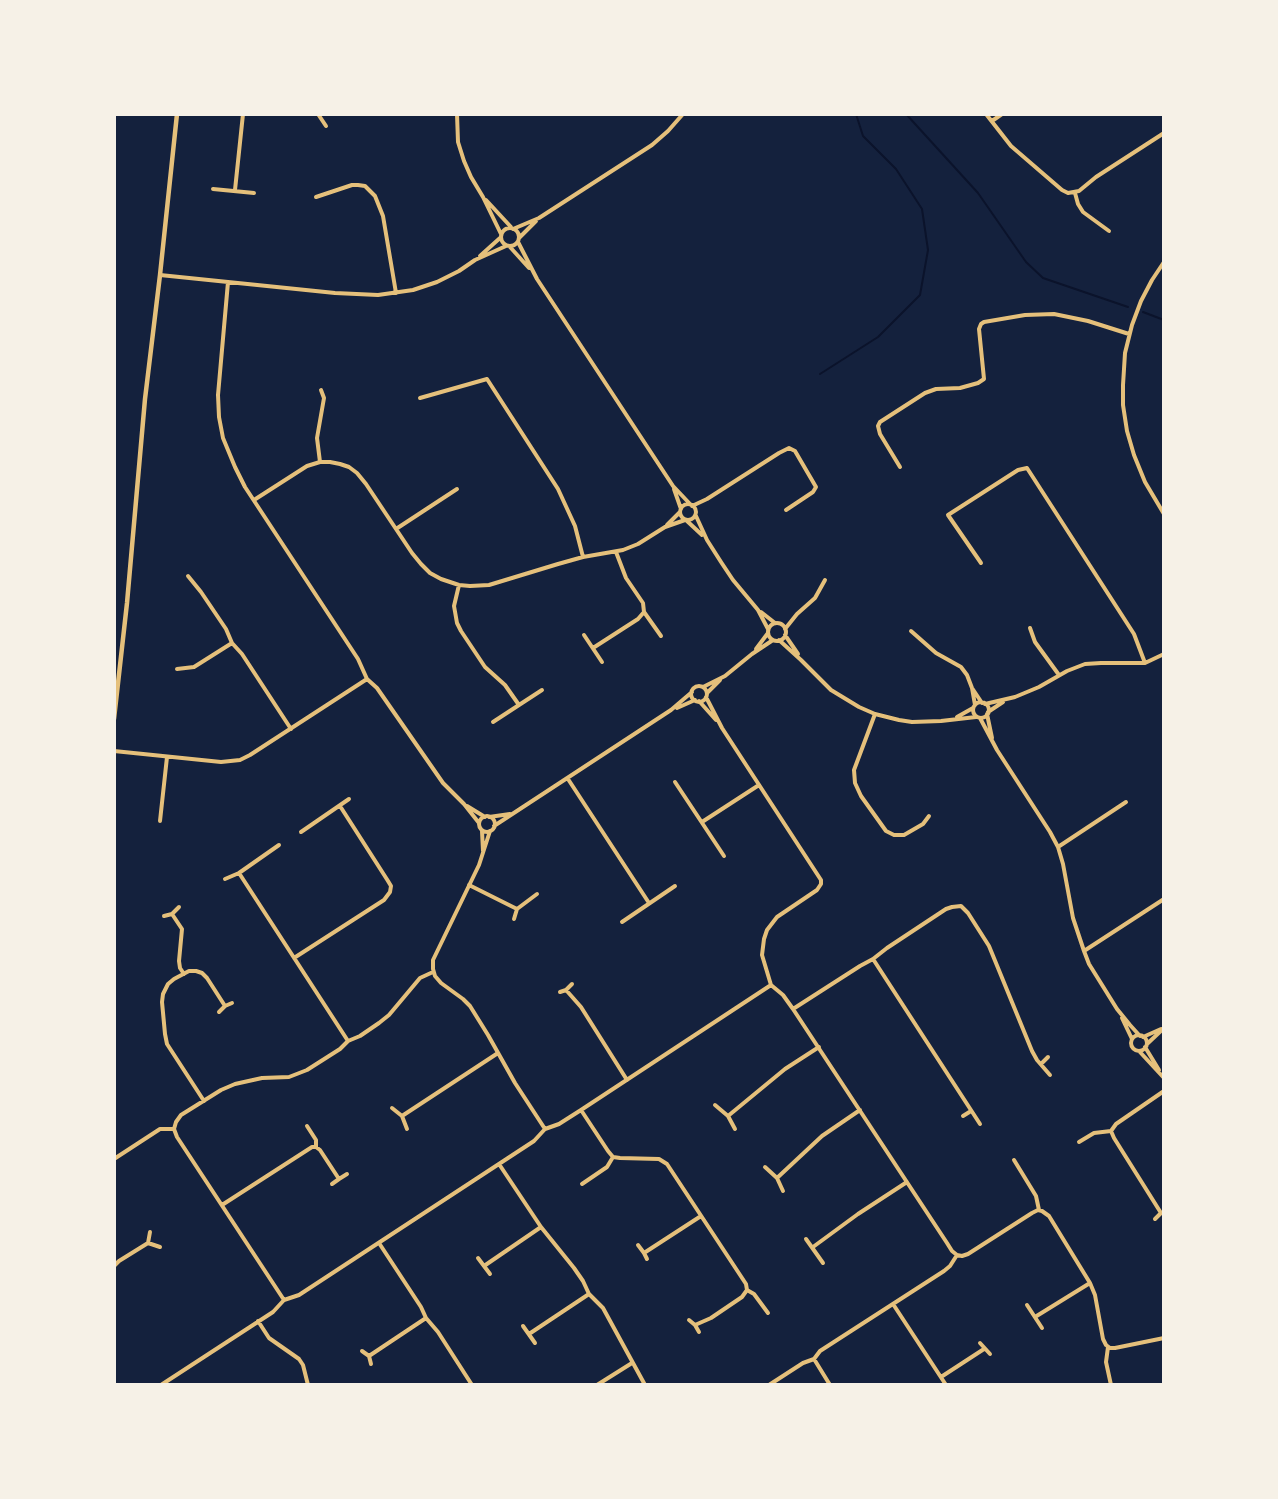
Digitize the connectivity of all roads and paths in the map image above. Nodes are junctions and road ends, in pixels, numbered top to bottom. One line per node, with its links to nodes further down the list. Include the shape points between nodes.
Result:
1 (177, 114): 26 (main road)
2 (243, 114): 12 (street)
3 (318, 114): 9 (street)
4 (457, 114): 16 (street, via 460,152)
5 (683, 114): 17 (street, via 658,140)
6 (986, 114): 8 (street)
7 (1002, 114): 8 (street)
8 (992, 121): 14 (street, via 1028,161 1062,190)
9 (326, 126)
10 (1164, 133): 14 (street)
11 (213, 189): 12 (street)
12 (235, 190): 13 (street)
13 (254, 193)
14 (1075, 193): 19 (street, via 1083,212)
15 (316, 197): 28 (street, via 352,185 364,186 375,196 383,216)
16 (483, 197): 18 (street); 20 (street)
17 (539, 218): 18 (street); 21 (street)
18 (512, 229): 20 (street, via 506,229); 21 (street, via 517,231)
19 (1109, 231)
20 (501, 236): 22 (street, via 502,243); 23 (street)
21 (518, 240): 22 (street); 25 (street)
22 (508, 246): 23 (street); 25 (street)
23 (475, 261): 28 (street, via 437,282)
24 (1164, 262): 29 (street, via 1141,301)
25 (533, 273): 34 (street)
26 (160, 275): 27 (street); 91 (main road)
27 (228, 282): 28 (street, via 355,295); 37 (street, via 218,381 219,417 231,460)
28 (396, 293)
29 (1129, 334): 33 (street, via 1054,314 984,322 979,329 984,379 960,388 925,393 880,422 880,434); 42 (street, via 1123,385 1127,430 1141,474)
30 (321, 390): 32 (street, via 324,399 317,438)
31 (420, 398): 48 (street, via 487,379 558,489 575,526)
32 (320, 462): 37 (street, via 307,466); 45 (street, via 340,464 357,473)
33 (900, 467)
34 (673, 486): 38 (street); 40 (street)
35 (457, 489): 45 (street)
36 (707, 499): 38 (street); 39 (street, via 789,448 795,451 816,487); 41 (street)
37 (254, 500): 76 (street, via 358,659)
38 (691, 505): 40 (street); 41 (street)
39 (786, 510)
40 (680, 511): 43 (street); 44 (street)
41 (696, 513): 43 (street); 46 (street)
42 (1164, 514)
43 (686, 520): 44 (street); 46 (street)
44 (665, 527): 47 (street)
45 (396, 530): 52 (street, via 430,573)
46 (707, 540): 53 (street)
47 (616, 552): 48 (street); 54 (street)
48 (583, 557): 52 (street, via 489,585)
49 (981, 563): 72 (street, via 948,515 1027,468 1134,634)
50 (188, 576): 66 (street)
51 (825, 580): 55 (street)
52 (459, 585): 85 (street, via 454,606 459,627 485,667 508,688)
53 (758, 610): 56 (street); 59 (street)
54 (644, 612): 63 (street); 67 (street)
55 (797, 614): 56 (street); 58 (street)
56 (777, 623): 58 (street); 59 (street)
57 (1030, 628): 75 (street, via 1035,642)
58 (785, 629): 62 (street)
59 (768, 631): 64 (street); 68 (street)
60 (911, 631): 78 (street, via 936,653 961,667)
61 (584, 635): 67 (street)
62 (785, 635): 65 (street); 70 (street)
63 (661, 636)
64 (773, 640): 65 (street); 68 (street)
65 (779, 640): 70 (street)
66 (232, 643): 73 (street, via 194,667); 95 (street)
67 (593, 648): 71 (street)
68 (752, 654): 74 (street)
69 (1164, 654): 72 (street)
70 (801, 660): 89 (street, via 831,690)
71 (602, 662)
72 (1144, 663): 75 (street, via 1093,663)
73 (177, 669)
74 (725, 675): 77 (street); 81 (street)
75 (1059, 675): 82 (street)
76 (367, 680): 95 (street); 104 (street, via 377,688 443,783)
77 (703, 687): 80 (street); 81 (street)
78 (972, 688): 84 (street); 86 (street)
79 (543, 690): 85 (street)
80 (692, 692): 83 (street); 87 (street)
81 (706, 695): 83 (street); 94 (street)
82 (1006, 700): 84 (street); 88 (street)
83 (697, 701): 87 (street); 94 (street)
84 (984, 704): 86 (street); 88 (street)
85 (519, 705): 93 (street)
86 (974, 706): 90 (street, via 973,713); 92 (street)
87 (671, 710): 99 (street)
88 (988, 713): 90 (street, via 984,718); 96 (street)
89 (875, 714): 92 (street, via 912,722); 107 (street, via 854,770 858,790 890,833 904,835)
90 (978, 717): 92 (street); 96 (street)
91 (114, 719)
92 (953, 719)
93 (493, 722)
94 (722, 728): 101 (street)
95 (291, 729): 98 (street, via 234,761)
96 (994, 744): 117 (street)
97 (114, 751): 98 (street)
98 (167, 756): 109 (street)
99 (568, 779): 106 (street); 126 (street)
100 (675, 782): 110 (street)
101 (759, 784): 110 (street); 139 (street, via 821,882 819,888 777,917 767,930 762,955)
102 (349, 799): 105 (street)
103 (1126, 802): 117 (street)
104 (464, 804): 108 (street); 111 (street)
105 (340, 806): 115 (street); 134 (street, via 388,880 390,892 384,900)
106 (514, 813): 108 (street); 112 (street)
107 (929, 816)
108 (487, 817): 111 (street); 112 (street)
109 (160, 821)
110 (702, 822): 119 (street)
111 (479, 824): 113 (street)
112 (494, 826): 114 (street)
113 (482, 830): 114 (street); 118 (street)
114 (490, 831): 118 (street)
115 (301, 832)
116 (279, 845): 120 (street)
117 (1058, 847): 133 (street)
118 (483, 854): 122 (street)
119 (724, 856)
120 (239, 873): 121 (street); 134 (street)
121 (225, 879)
122 (469, 885): 128 (street); 136 (street, via 433,960)
123 (675, 886): 126 (street)
124 (537, 894): 128 (street)
125 (1164, 899): 133 (street)
126 (650, 903): 132 (street)
127 (178, 907): 129 (street)
128 (517, 909): 131 (street)
129 (172, 914): 130 (street); 137 (street, via 182,929 179,961)
130 (164, 916)
131 (514, 919)
132 (621, 922)
133 (1084, 951): 145 (street)
134 (294, 958): 150 (street)
135 (873, 959): 144 (street); 156 (street, via 946,909 964,908 992,951 1032,1051); 166 (street)
136 (433, 972): 150 (street, via 420,978 389,1015); 154 (street, via 470,1006)
137 (184, 974): 143 (street, via 202,974); 161 (street, via 168,984 163,994 165,1034)
138 (572, 984): 140 (street)
139 (771, 985): 144 (street); 159 (street)
140 (566, 990): 141 (street); 159 (street, via 584,1011)
141 (560, 992)
142 (232, 1003): 143 (street)
143 (225, 1006): 146 (street)
144 (793, 1009): 152 (street)
145 (1117, 1009): 148 (street); 149 (street)
146 (219, 1012)
147 (1164, 1028): 148 (street); 151 (street)
148 (1142, 1036): 149 (street); 151 (street)
149 (1132, 1039): 153 (street, via 1132,1047)
150 (348, 1041): 161 (street, via 302,1073 243,1081)
151 (1146, 1046): 153 (street); 158 (street)
152 (819, 1047): 165 (street); 168 (street)
153 (1139, 1051): 158 (street)
154 (498, 1053): 167 (street); 174 (street)
155 (1048, 1057): 156 (street)
156 (1041, 1064): 157 (street)
157 (1050, 1075)
158 (1163, 1077)
159 (627, 1080): 164 (street)
160 (1164, 1091): 176 (street, via 1116,1124)
161 (204, 1101): 172 (street, via 179,1117)
162 (715, 1105): 168 (street)
163 (392, 1108): 167 (street)
164 (581, 1110): 174 (street); 179 (street)
165 (860, 1110): 185 (street, via 813,1143); 187 (street)
166 (971, 1111): 169 (street); 170 (street)
167 (402, 1116): 173 (street)
168 (728, 1116): 175 (street)
169 (963, 1116)
170 (980, 1124)
171 (307, 1126): 178 (street)
172 (174, 1129): 180 (street, via 160,1130); 191 (street)
173 (407, 1129)
174 (545, 1129): 182 (street)
175 (735, 1129)
176 (1112, 1131): 177 (street, via 1094,1133); 193 (street)
177 (1079, 1143)
178 (316, 1147): 186 (street); 191 (street)
179 (614, 1156): 189 (street, via 607,1167); 194 (street, via 662,1159)
180 (114, 1158)
181 (1014, 1160): 192 (street, via 1036,1196)
182 (499, 1164): 196 (street); 200 (street)
183 (765, 1167): 185 (street)
184 (347, 1174): 186 (street)
185 (777, 1178): 190 (street)
186 (339, 1179): 188 (street)
187 (907, 1182): 203 (street); 205 (street)
188 (332, 1184)
189 (582, 1184)
190 (783, 1191)
191 (222, 1205): 215 (street)
192 (1039, 1210): 205 (street, via 968,1254); 212 (street, via 1049,1216)
193 (1162, 1213): 195 (street)
194 (701, 1216): 204 (street); 213 (street)
195 (1155, 1219)
196 (541, 1227): 210 (street); 214 (street, via 584,1281)
197 (150, 1232): 199 (street)
198 (806, 1239): 203 (street)
199 (148, 1243): 202 (street); 209 (street)
200 (379, 1243): 215 (street, via 299,1295); 220 (street)
201 (638, 1245): 204 (street)
202 (160, 1247)
203 (813, 1247): 208 (street)
204 (644, 1253): 207 (street)
205 (957, 1255): 216 (street, via 947,1269)
206 (478, 1258): 210 (street)
207 (647, 1259)
208 (823, 1263)
209 (114, 1266)
210 (484, 1266): 211 (street)
211 (490, 1274)
212 (1090, 1283): 219 (street); 231 (street)
213 (747, 1290): 218 (street); 223 (street, via 711,1318)
214 (589, 1293): 227 (street); 237 (street, via 603,1308)
215 (284, 1300): 222 (street)
216 (893, 1304): 236 (street, via 820,1351); 239 (street)
217 (1027, 1305): 219 (street)
218 (768, 1313)
219 (1035, 1317): 225 (street)
220 (426, 1318): 235 (street); 242 (street)
221 (689, 1320): 223 (street)
222 (258, 1321): 240 (street); 241 (street, via 269,1338 299,1359)
223 (695, 1325): 226 (street)
224 (523, 1326): 227 (street)
225 (1042, 1328)
226 (699, 1332)
227 (529, 1334): 229 (street)
228 (1164, 1338): 231 (street)
229 (535, 1343)
230 (980, 1343): 232 (street)
231 (1108, 1347): 248 (street, via 1106,1362)
232 (984, 1349): 234 (street); 239 (street)
233 (362, 1351): 235 (street)
234 (990, 1354)
235 (369, 1356): 238 (street)
236 (814, 1359): 245 (street); 246 (street)
237 (632, 1363): 243 (street); 244 (street)
238 (371, 1364)
239 (941, 1377): 247 (street)
240 (160, 1385)
241 (308, 1385)
242 (472, 1385)
243 (597, 1385)
244 (645, 1385)
245 (769, 1385)
246 (830, 1385)
247 (946, 1385)
248 (1111, 1385)

